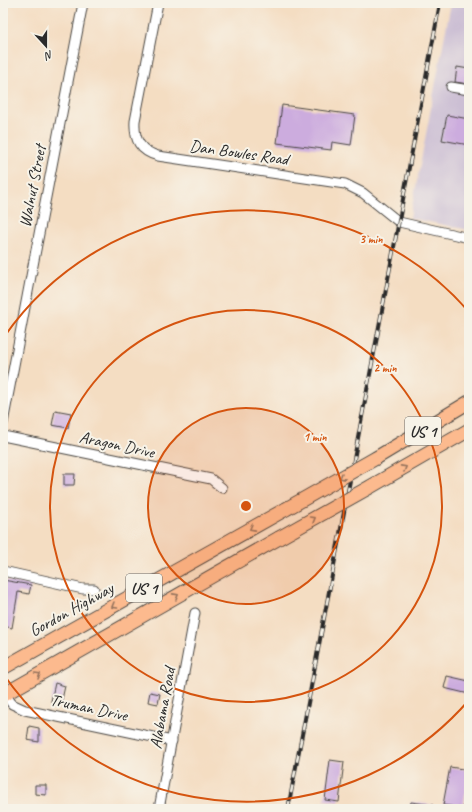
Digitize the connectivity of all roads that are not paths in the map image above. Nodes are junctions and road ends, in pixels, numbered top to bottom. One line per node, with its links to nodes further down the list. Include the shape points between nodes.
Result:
1 (83, 3): 7 (street, Walnut Street)
2 (158, 3): 5 (street, Dan Bowles Road, via 135,121 135,138 146,151 158,156 345,184 363,193 399,222)
3 (451, 87): 4 (street)
4 (469, 90)
5 (469, 238)
6 (469, 402): 14 (highway, Gordon Highway / US 1, one-way to 14, bridge, via 376,458)
7 (3, 423)
8 (469, 430): 15 (highway, US 1, one-way to 8, bridge)
9 (3, 436): 10 (street, Aragon Drive, via 211,479)
10 (222, 488)
11 (3, 571): 12 (street, via 83,589)
12 (94, 589)
13 (196, 613): 16 (street, Alabama Road)
14 (3, 668)
15 (4, 695): 16 (street, Truman Drive, via 12,704 25,710)
16 (172, 741): 17 (street, Alabama Road)
17 (159, 809)

